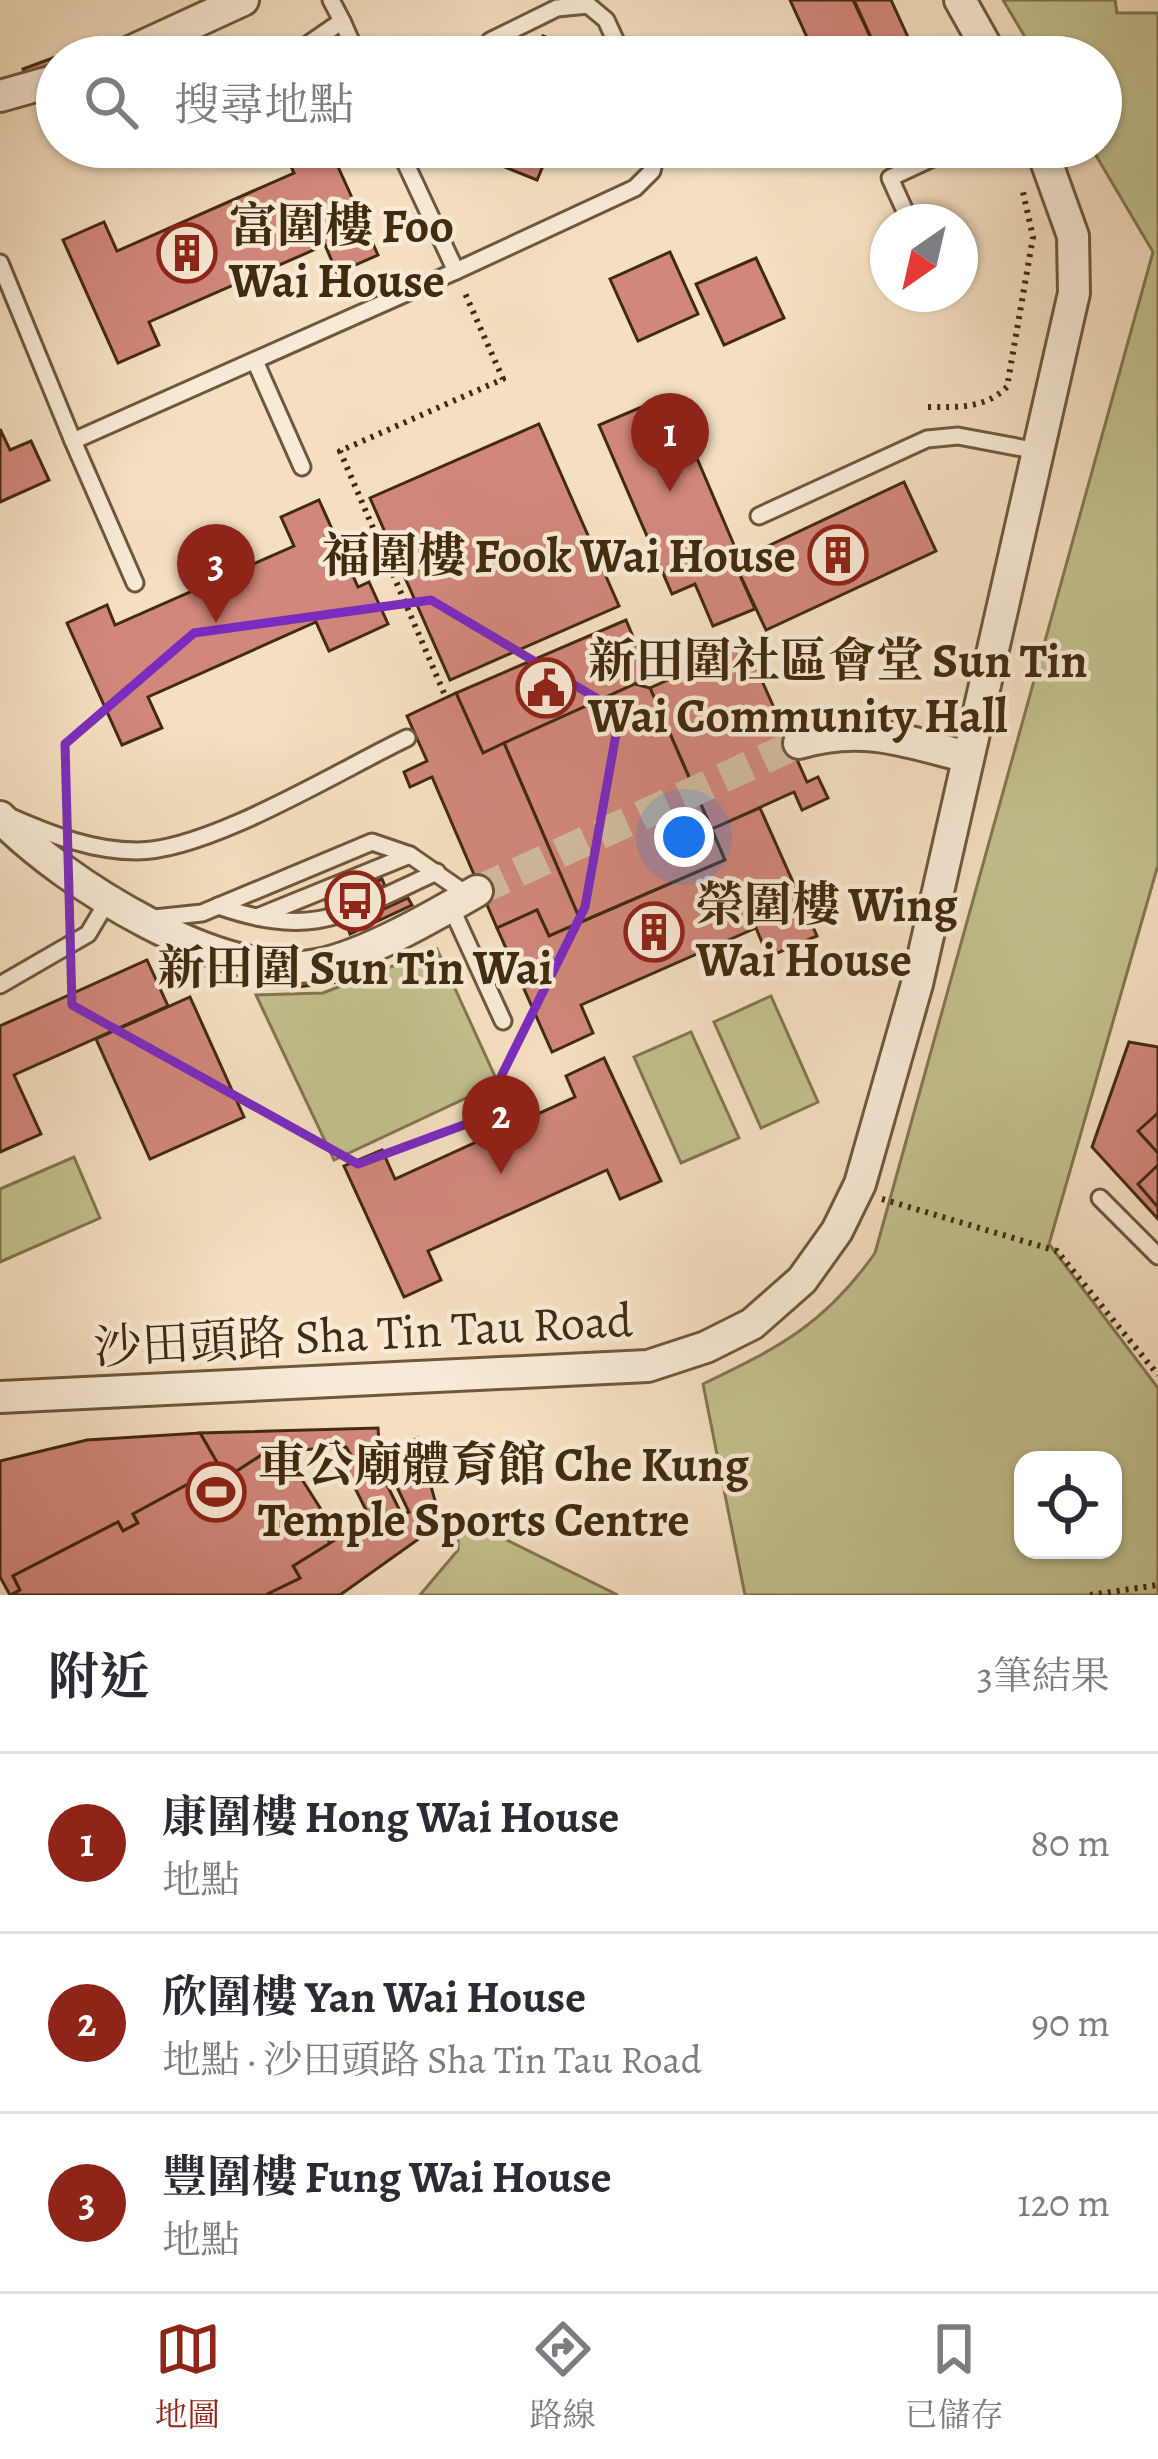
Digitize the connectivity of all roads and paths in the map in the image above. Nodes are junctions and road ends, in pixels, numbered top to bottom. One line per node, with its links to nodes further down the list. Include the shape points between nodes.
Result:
1 (243, 0): 5 (street)
2 (332, 0): 4 (lane)
3 (959, 0): 10 (street)
4 (342, 22): 6 (lane); 7 (lane)
5 (199, 36)
6 (321, 36)
7 (348, 36)
8 (500, 36): 9 (lane, via 557,8 588,5)
9 (613, 36)
10 (980, 36)
11 (36, 86): 12 (street)
12 (0, 96)
13 (408, 168): 20 (lane)
14 (653, 168): 20 (lane, via 635,188)
15 (911, 168): 18 (lane, via 890,178)
16 (1015, 168): 22 (path, via 1033,237 1007,387 970,407)
17 (1048, 168): 24 (street, 沙田頭路 Sha Tin Tau Road, via 1072,236 1074,293)
18 (902, 204)
19 (0, 262): 23 (lane)
20 (456, 271): 21 (lane); 28 (path, via 502,379 340,451)
21 (255, 361): 23 (lane); 25 (lane)
22 (928, 407)
23 (73, 441): 27 (lane)
24 (1038, 452): 26 (lane, via 958,436 927,439); 31 (street, 沙田頭路 Sha Tin Tau Road)
25 (302, 467)
26 (759, 516)
27 (135, 583)
28 (444, 693)
29 (406, 738): 32 (lane, via 171,846 138,851 64,840)
30 (799, 743): 31 (street, via 870,731)
31 (967, 758): 46 (street, 沙田頭路 Sha Tin Tau Road, via 917,984 860,1184 802,1280 752,1324 648,1366 578,1373)
32 (0, 814): 36 (street, via 33,850)
33 (410, 856): 34 (lane); 37 (lane, via 373,842 352,847); 39 (lane)
34 (436, 872): 35 (lane); 39 (lane, via 335,918 280,925)
35 (465, 898): 38 (street, via 347,956 294,968 244,961); 41 (lane)
36 (107, 902): 38 (street); 40 (lane, via 88,934)
37 (218, 906): 38 (lane); 39 (lane)
38 (143, 918)
39 (254, 918)
40 (0, 985)
41 (503, 1021)
42 (1100, 1198): 44 (lane)
43 (882, 1199): 45 (path, via 1057,1250)
44 (1158, 1256)
45 (1158, 1375)
46 (0, 1396)
47 (1158, 1585): 48 (path)
48 (1090, 1595)

